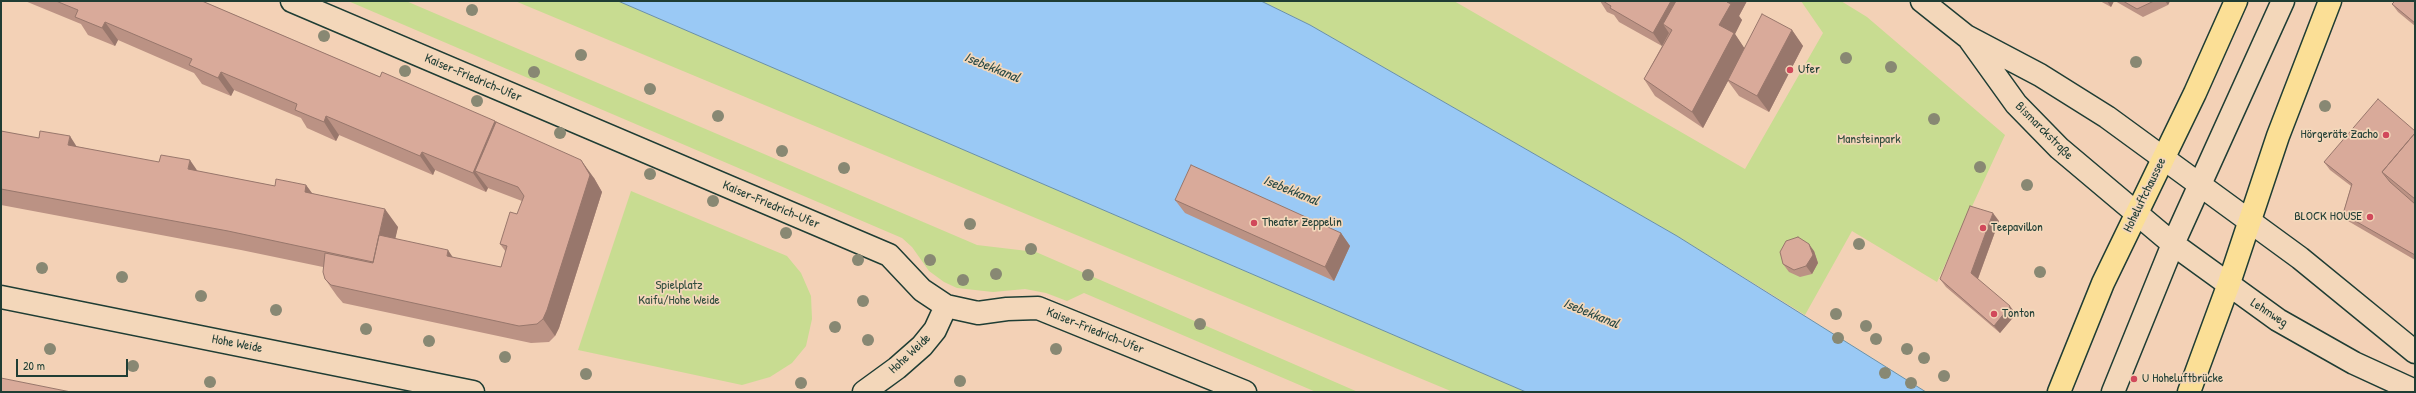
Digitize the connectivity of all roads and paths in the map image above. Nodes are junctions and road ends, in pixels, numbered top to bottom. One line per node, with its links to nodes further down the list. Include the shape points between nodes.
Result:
1 (292, 1): 14 (street, Kaiser-Friedrich-Ufer, via 889,255 922,290)
2 (1922, 1): 6 (street, Bismarckstraße)
3 (2236, 1): 7 (main road, Hoheluftchaussee)
4 (2283, 1): 8 (street)
5 (2330, 1): 10 (main road)
6 (1966, 36): 7 (street, Bismarckstraße, via 2081,99); 9 (street, Bismarckstraße, via 2016,104 2059,148)
7 (2163, 158): 8 (street); 9 (main road, Hoheluftchaussee)
8 (2200, 186): 10 (street); 11 (street)
9 (2136, 213): 11 (street, Lehmweg); 20 (main road, Hoheluftchaussee, via 2103,283)
10 (2248, 222): 12 (main road); 15 (street, via 2328,280)
11 (2173, 244): 12 (street, Lehmweg); 21 (street)
12 (2228, 286): 16 (street, Lehmweg, via 2278,320 2333,351); 22 (main road)
13 (1, 297): 17 (street, Hohe Weide)
14 (946, 306): 18 (street, Hohe Weide, via 935,330 922,346); 19 (street, Kaiser-Friedrich-Ufer, via 978,313 1038,308)
15 (2415, 352)
16 (2415, 391)
17 (473, 392)
18 (864, 392)
19 (1245, 392)
20 (2059, 392)
21 (2113, 392)
22 (2189, 392)

